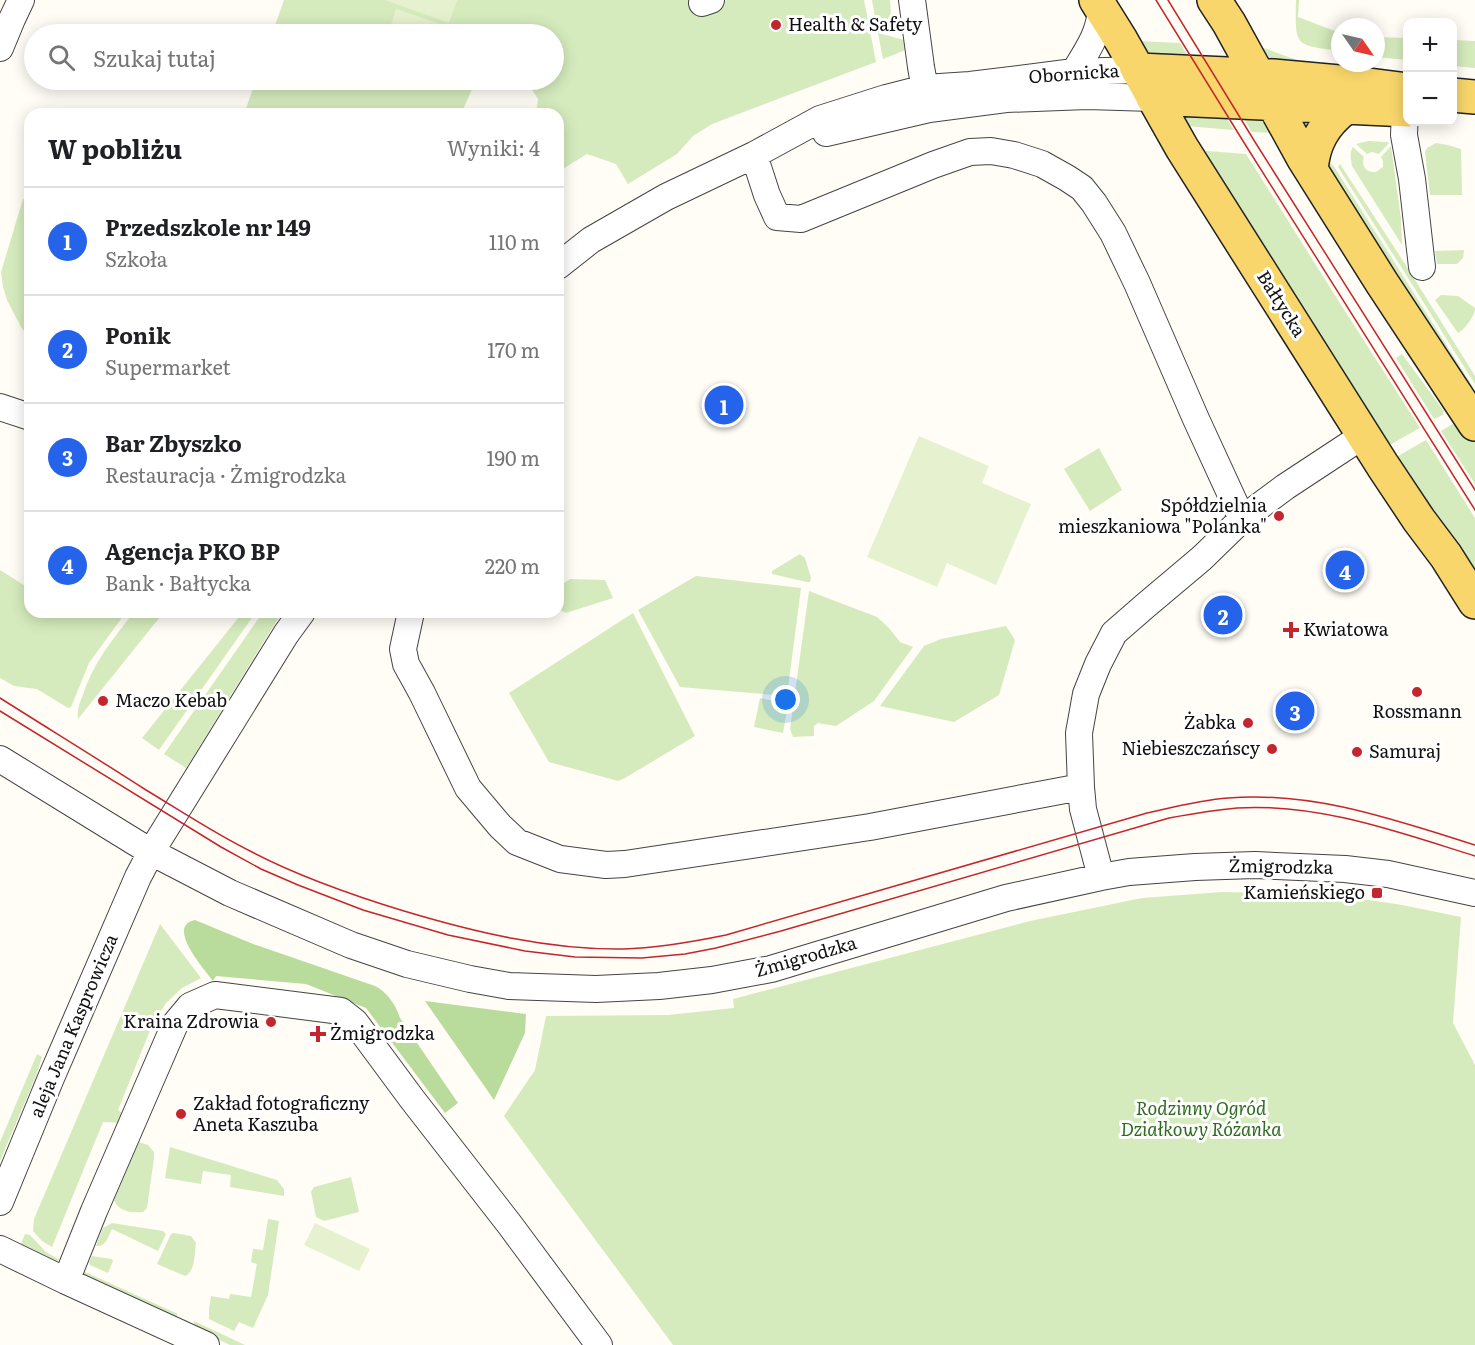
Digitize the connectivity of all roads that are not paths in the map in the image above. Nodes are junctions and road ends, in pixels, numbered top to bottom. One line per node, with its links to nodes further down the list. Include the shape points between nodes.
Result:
1 (21, 0): 5 (street)
2 (912, 0): 11 (street)
3 (1214, 0): 8 (main road)
4 (1098, 4): 6 (street, via 1100,20 1095,37); 7 (main road, Bałtycka)
5 (0, 48)
6 (1074, 72): 7 (street, Obornicka); 11 (street, Obornicka, via 970,86)
7 (1146, 84): 8 (main road, Obornicka); 11 (street, Obornicka, via 1087,96); 25 (main road, Bałtycka, via 1182,148)
8 (1265, 89): 12 (main road, Obornicka, via 1354,83); 14 (main road, Obornicka); 19 (main road)
9 (1457, 95): 10 (main road)
10 (1475, 97)
11 (927, 99): 18 (street, Obornicka)
12 (1403, 101)
13 (1403, 103): 14 (main road, Obornicka)
14 (1345, 108): 19 (main road, via 1330,120 1319,137)
15 (1457, 113): 16 (main road)
16 (1475, 115)
17 (1405, 126): 21 (street)
18 (754, 155): 20 (street, Obornicka, via 666,197 591,240); 26 (street, via 777,217 801,219 970,152 991,151 1033,161 1082,188 1113,233)
19 (1311, 170): 24 (main road)
20 (564, 261)
21 (1422, 267)
22 (0, 407): 23 (street)
23 (24, 415)
24 (1475, 424)
25 (1364, 435): 26 (street); 27 (main road, Bałtycka)
26 (1242, 519): 31 (street, via 1114,633 1086,694 1080,733)
27 (1475, 602)
28 (298, 618): 32 (street, aleja Jana Kasprowicza)
29 (410, 618): 31 (street, via 403,649 406,664 468,788 517,842 560,859 625,864 870,827)
30 (0, 759): 32 (street, Żmigrodzka)
31 (1081, 787): 33 (street)
32 (151, 852): 33 (street, Żmigrodzka, via 218,888 351,945 407,964 508,986 596,989 712,980 771,969 1006,898); 35 (street, aleja Jana Kasprowicza, via 122,910)
33 (1101, 877): 34 (street, Żmigrodzka, via 1254,865 1345,869)
34 (1475, 893)
35 (0, 1202)
36 (0, 1249): 37 (street)
37 (66, 1281): 38 (street); 39 (street, via 175,1024 190,1006 215,995 295,1004 341,1011 355,1022)
38 (206, 1345)
39 (599, 1345)

